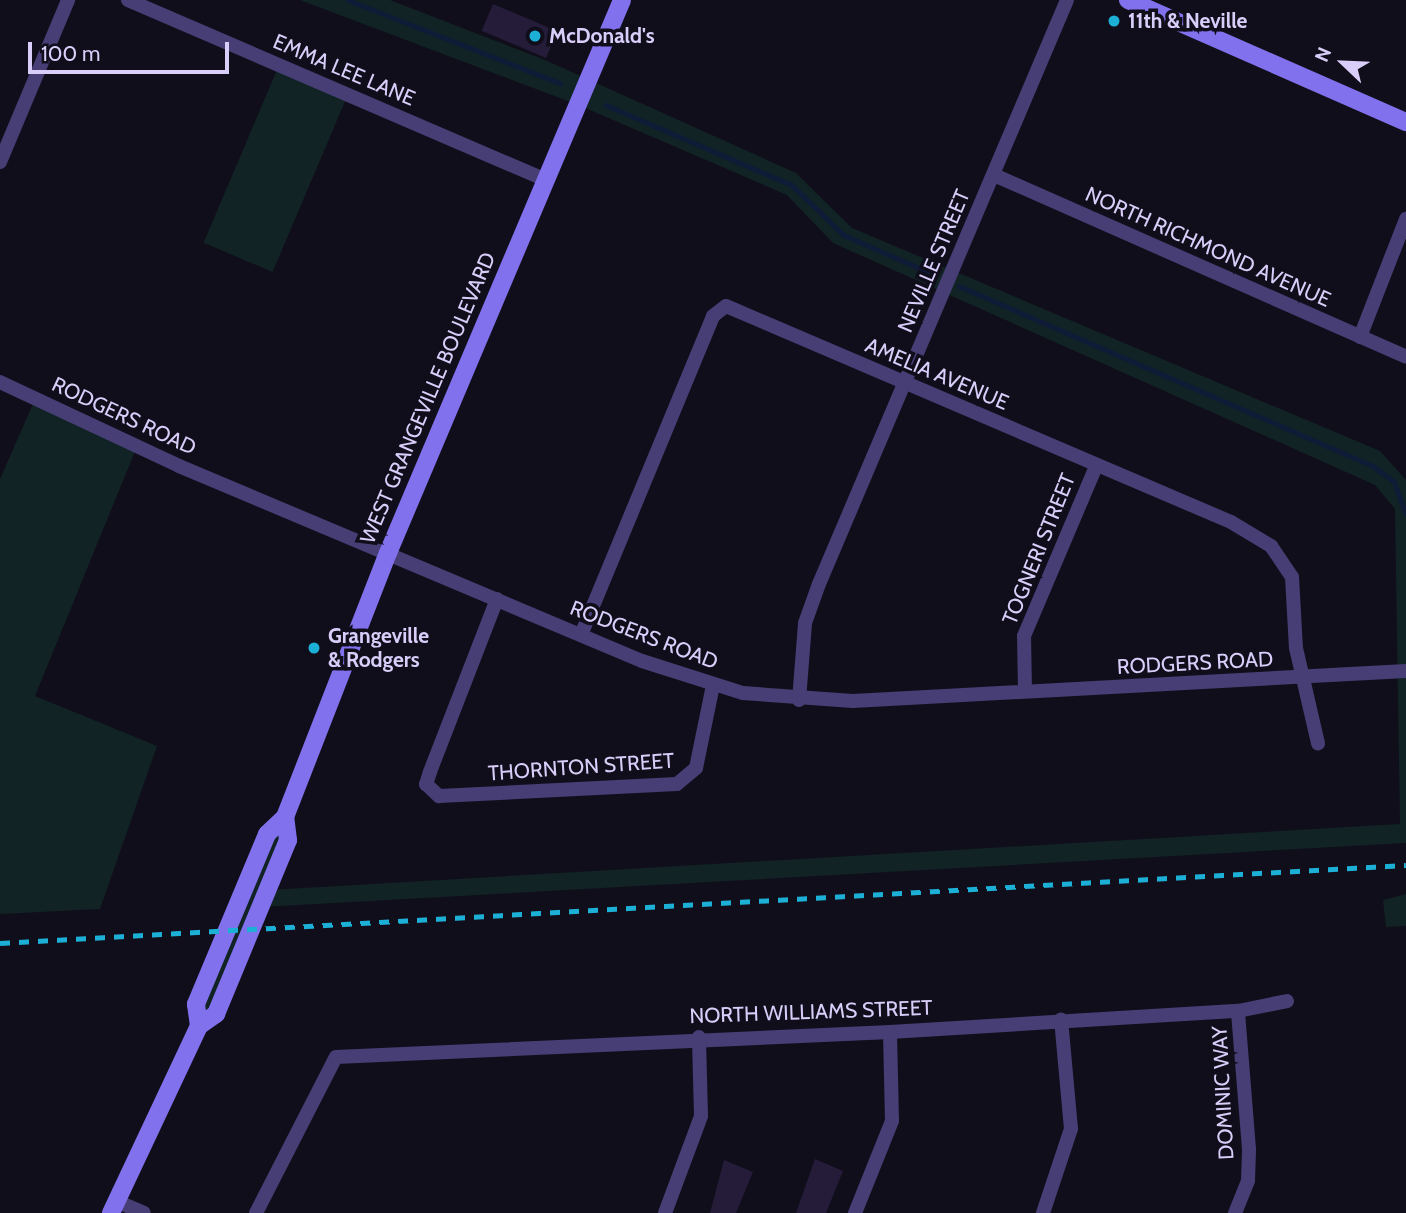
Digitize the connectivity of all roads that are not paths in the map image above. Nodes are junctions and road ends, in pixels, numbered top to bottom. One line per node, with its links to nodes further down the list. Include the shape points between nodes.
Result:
1 (68, 0): 7 (street)
2 (128, 0): 9 (street, EMMA LEE LANE)
3 (622, 0): 9 (main road, WEST GRANGEVILLE BOULEVARD)
4 (1067, 0): 8 (street, NEVILLE STREET)
5 (1128, 0): 6 (main road)
6 (1406, 122)
7 (0, 162)
8 (993, 175): 11 (street, NORTH RICHMOND AVENUE); 14 (street, NEVILLE STREET)
9 (543, 179): 16 (main road, WEST GRANGEVILLE BOULEVARD)
10 (1406, 219): 11 (street)
11 (1360, 337): 12 (street, NORTH RICHMOND AVENUE)
12 (1406, 357)
13 (0, 382): 16 (street, RODGERS ROAD)
14 (905, 383): 15 (street, AMELIA AVENUE); 18 (street, AMELIA AVENUE, via 734,307 720,308); 23 (street, NEVILLE STREET, via 805,623)
15 (1096, 466): 20 (street, AMELIA AVENUE, via 1231,522 1282,556 1292,577); 22 (street, TOGNERI STREET, via 1024,636)
16 (388, 553): 17 (street, RODGERS ROAD); 30 (main road, WEST GRANGEVILLE BOULEVARD, via 285,817 288,840 252,930 216,1014 199,1026)
17 (497, 599): 18 (street, RODGERS ROAD); 21 (street, THORNTON STREET, via 426,784 439,796 677,784 696,768)
18 (581, 635): 21 (street, RODGERS ROAD)
19 (1399, 671): 20 (street, RODGERS ROAD)
20 (1303, 677): 22 (street, RODGERS ROAD); 24 (street, AMELIA AVENUE)
21 (713, 685): 23 (street, RODGERS ROAD)
22 (1025, 691): 23 (street, RODGERS ROAD)
23 (799, 700)
24 (1318, 743)
25 (1287, 1001): 26 (street, NORTH WILLIAMS STREET)
26 (1238, 1011): 27 (street, NORTH WILLIAMS STREET); 36 (street, DOMINIC WAY, via 1249,1149 1248,1180)
27 (1061, 1019): 28 (street, NORTH WILLIAMS STREET); 35 (street, via 1071,1129)
28 (890, 1032): 29 (street, NORTH WILLIAMS STREET); 34 (street, via 892,1121)
29 (699, 1037): 32 (street, NORTH WILLIAMS STREET, via 336,1057); 33 (street, via 701,1116)
30 (113, 1207): 31 (street)
31 (144, 1213)
32 (256, 1213)
33 (665, 1213)
34 (855, 1213)
35 (1043, 1213)
36 (1235, 1213)

